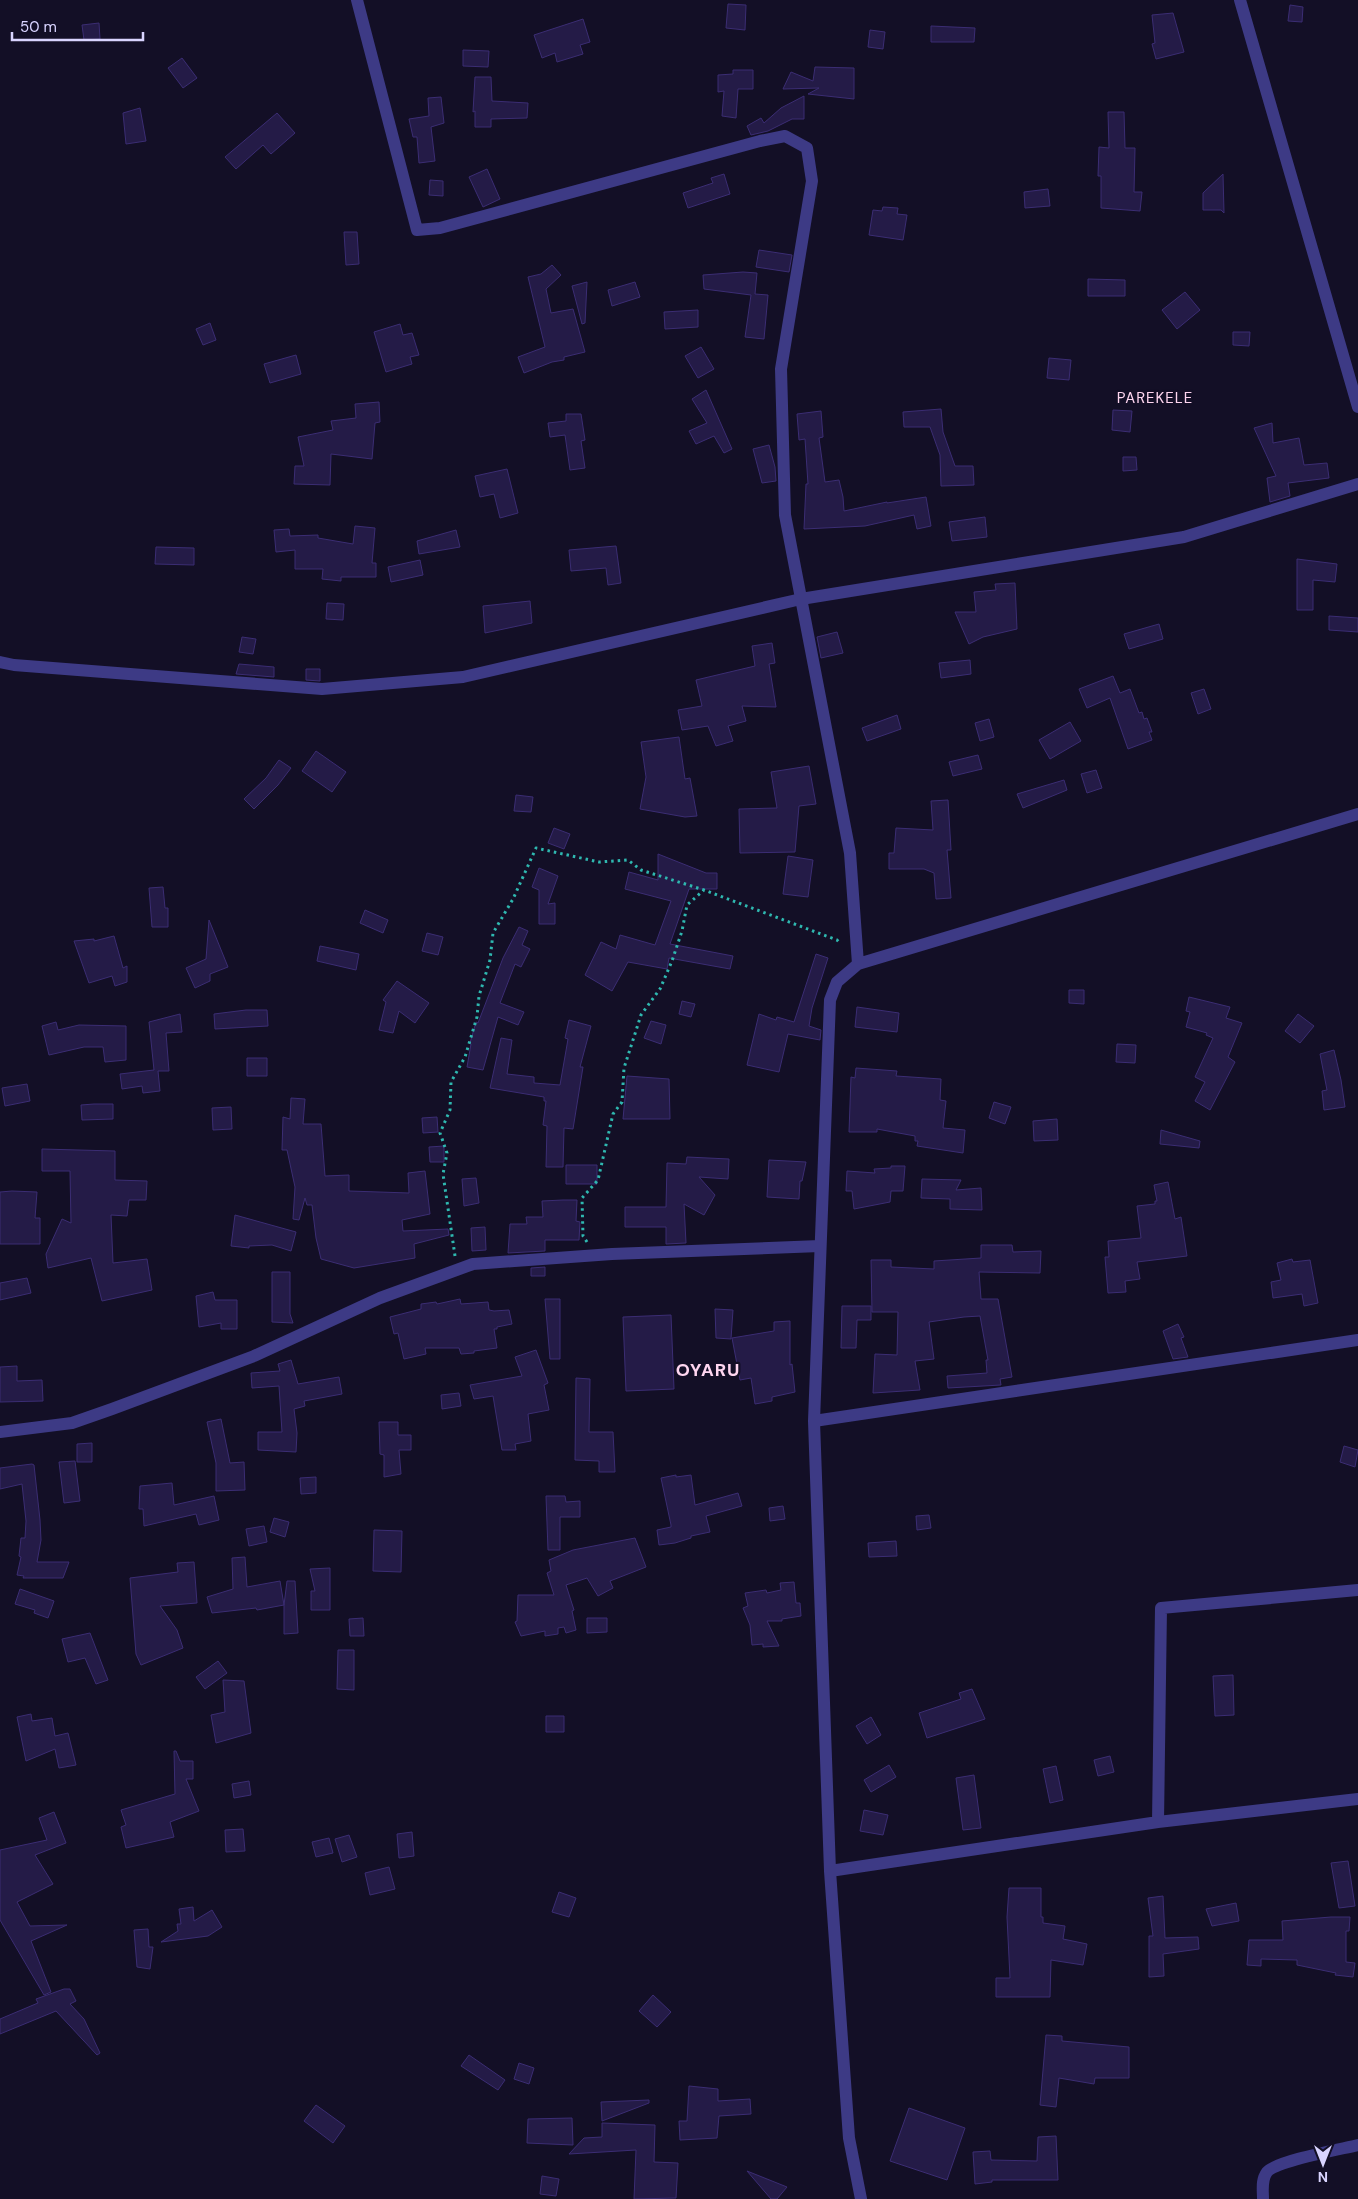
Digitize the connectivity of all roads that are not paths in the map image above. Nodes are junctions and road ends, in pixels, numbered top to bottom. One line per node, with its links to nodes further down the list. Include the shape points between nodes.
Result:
1 (356, 0): 5 (street, via 417,230 440,228 760,141 785,136 807,148 812,181 781,369 785,515)
2 (1240, 0): 3 (street)
3 (1358, 407)
4 (1358, 484): 5 (street, via 1184,537)
5 (801, 599): 6 (street, via 463,677 322,689); 8 (street, via 850,853)
6 (0, 662)
7 (1358, 814): 8 (street)
8 (858, 964): 9 (street, via 837,982 830,1000)
9 (820, 1246): 11 (street); 12 (street, via 473,1264 380,1298 254,1356 96,1415 72,1423)
10 (1358, 1340): 11 (street)
11 (814, 1421): 16 (street)
12 (0, 1432)
13 (1358, 1590): 15 (street, via 1161,1608)
14 (1358, 1799): 15 (street)
15 (1158, 1822): 16 (street)
16 (830, 1871): 18 (street, via 850,2138)
17 (1358, 2145): 19 (street, via 1271,2168 1263,2180)
18 (861, 2199)
19 (1263, 2199)

